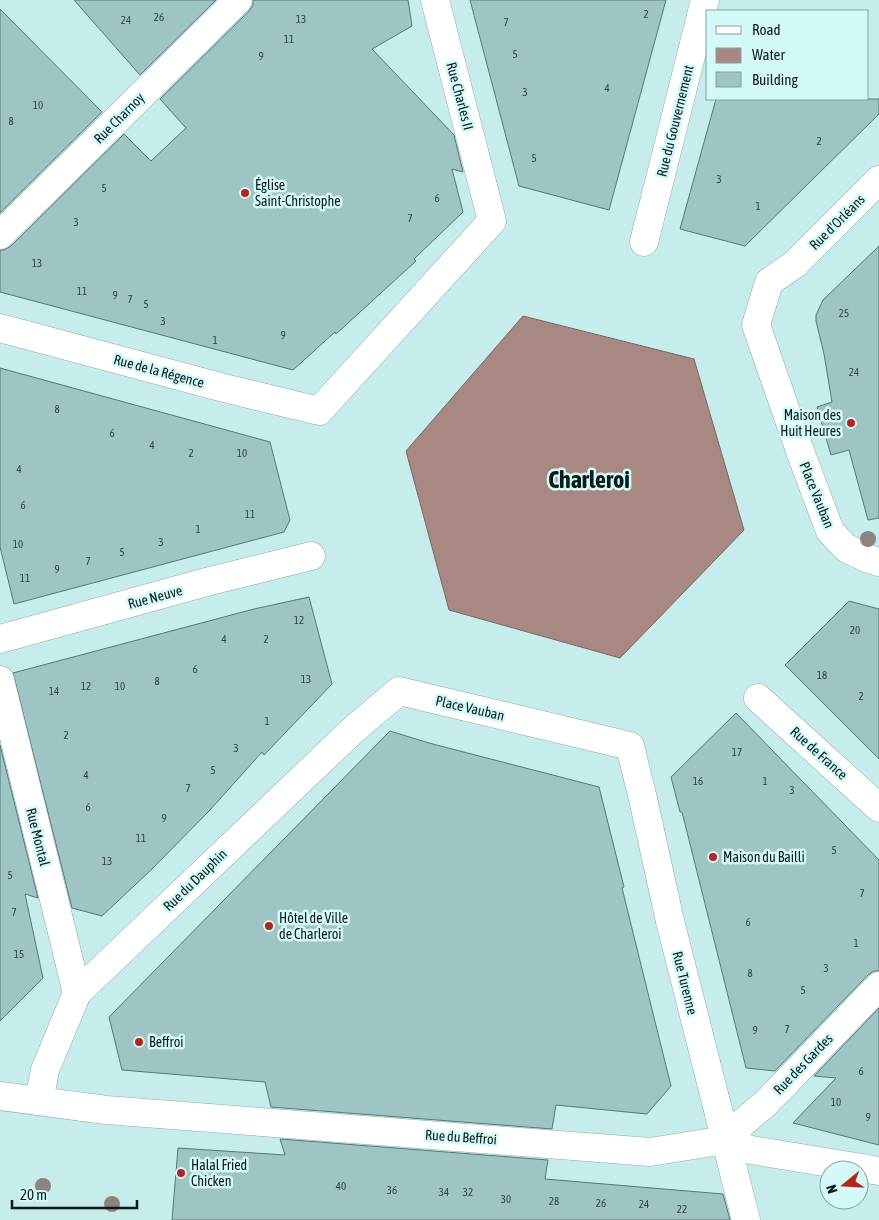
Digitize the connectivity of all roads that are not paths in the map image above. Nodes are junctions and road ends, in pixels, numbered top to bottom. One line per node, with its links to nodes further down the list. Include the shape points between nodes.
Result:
1 (238, 0): 5 (street, Rue Charnoy)
2 (435, 0): 9 (street, Rue Charles II, via 492,221)
3 (706, 0): 6 (street, Rue du Gouvernement)
4 (879, 180): 7 (street, Rue d'Orléans, via 795,264 769,282)
5 (0, 235)
6 (644, 242)
7 (756, 325): 11 (street, Place Vauban, via 830,531 846,548)
8 (0, 328): 9 (street, Rue de la Régence)
9 (319, 412)
10 (311, 556): 12 (street, Rue Neuve)
11 (879, 562)
12 (0, 640)
13 (0, 680): 19 (street, Rue Montal)
14 (399, 691): 16 (street, Place Vauban); 19 (street, Rue du Dauphin, via 352,731)
15 (758, 698): 17 (street, Rue de France)
16 (630, 746): 22 (street, Rue Turenne)
17 (879, 808)
18 (879, 986): 22 (street, Rue des Gardes, via 766,1103)
19 (77, 993): 21 (street, Rue du Dauphin, via 44,1070)
20 (0, 1096): 21 (street, Rue du Beffroi)
21 (39, 1100): 22 (street, Rue du Beffroi, via 106,1110 650,1152)
22 (725, 1140): 23 (street, via 751,1150); 24 (street, Rue Turenne)
23 (879, 1171)
24 (746, 1220)

